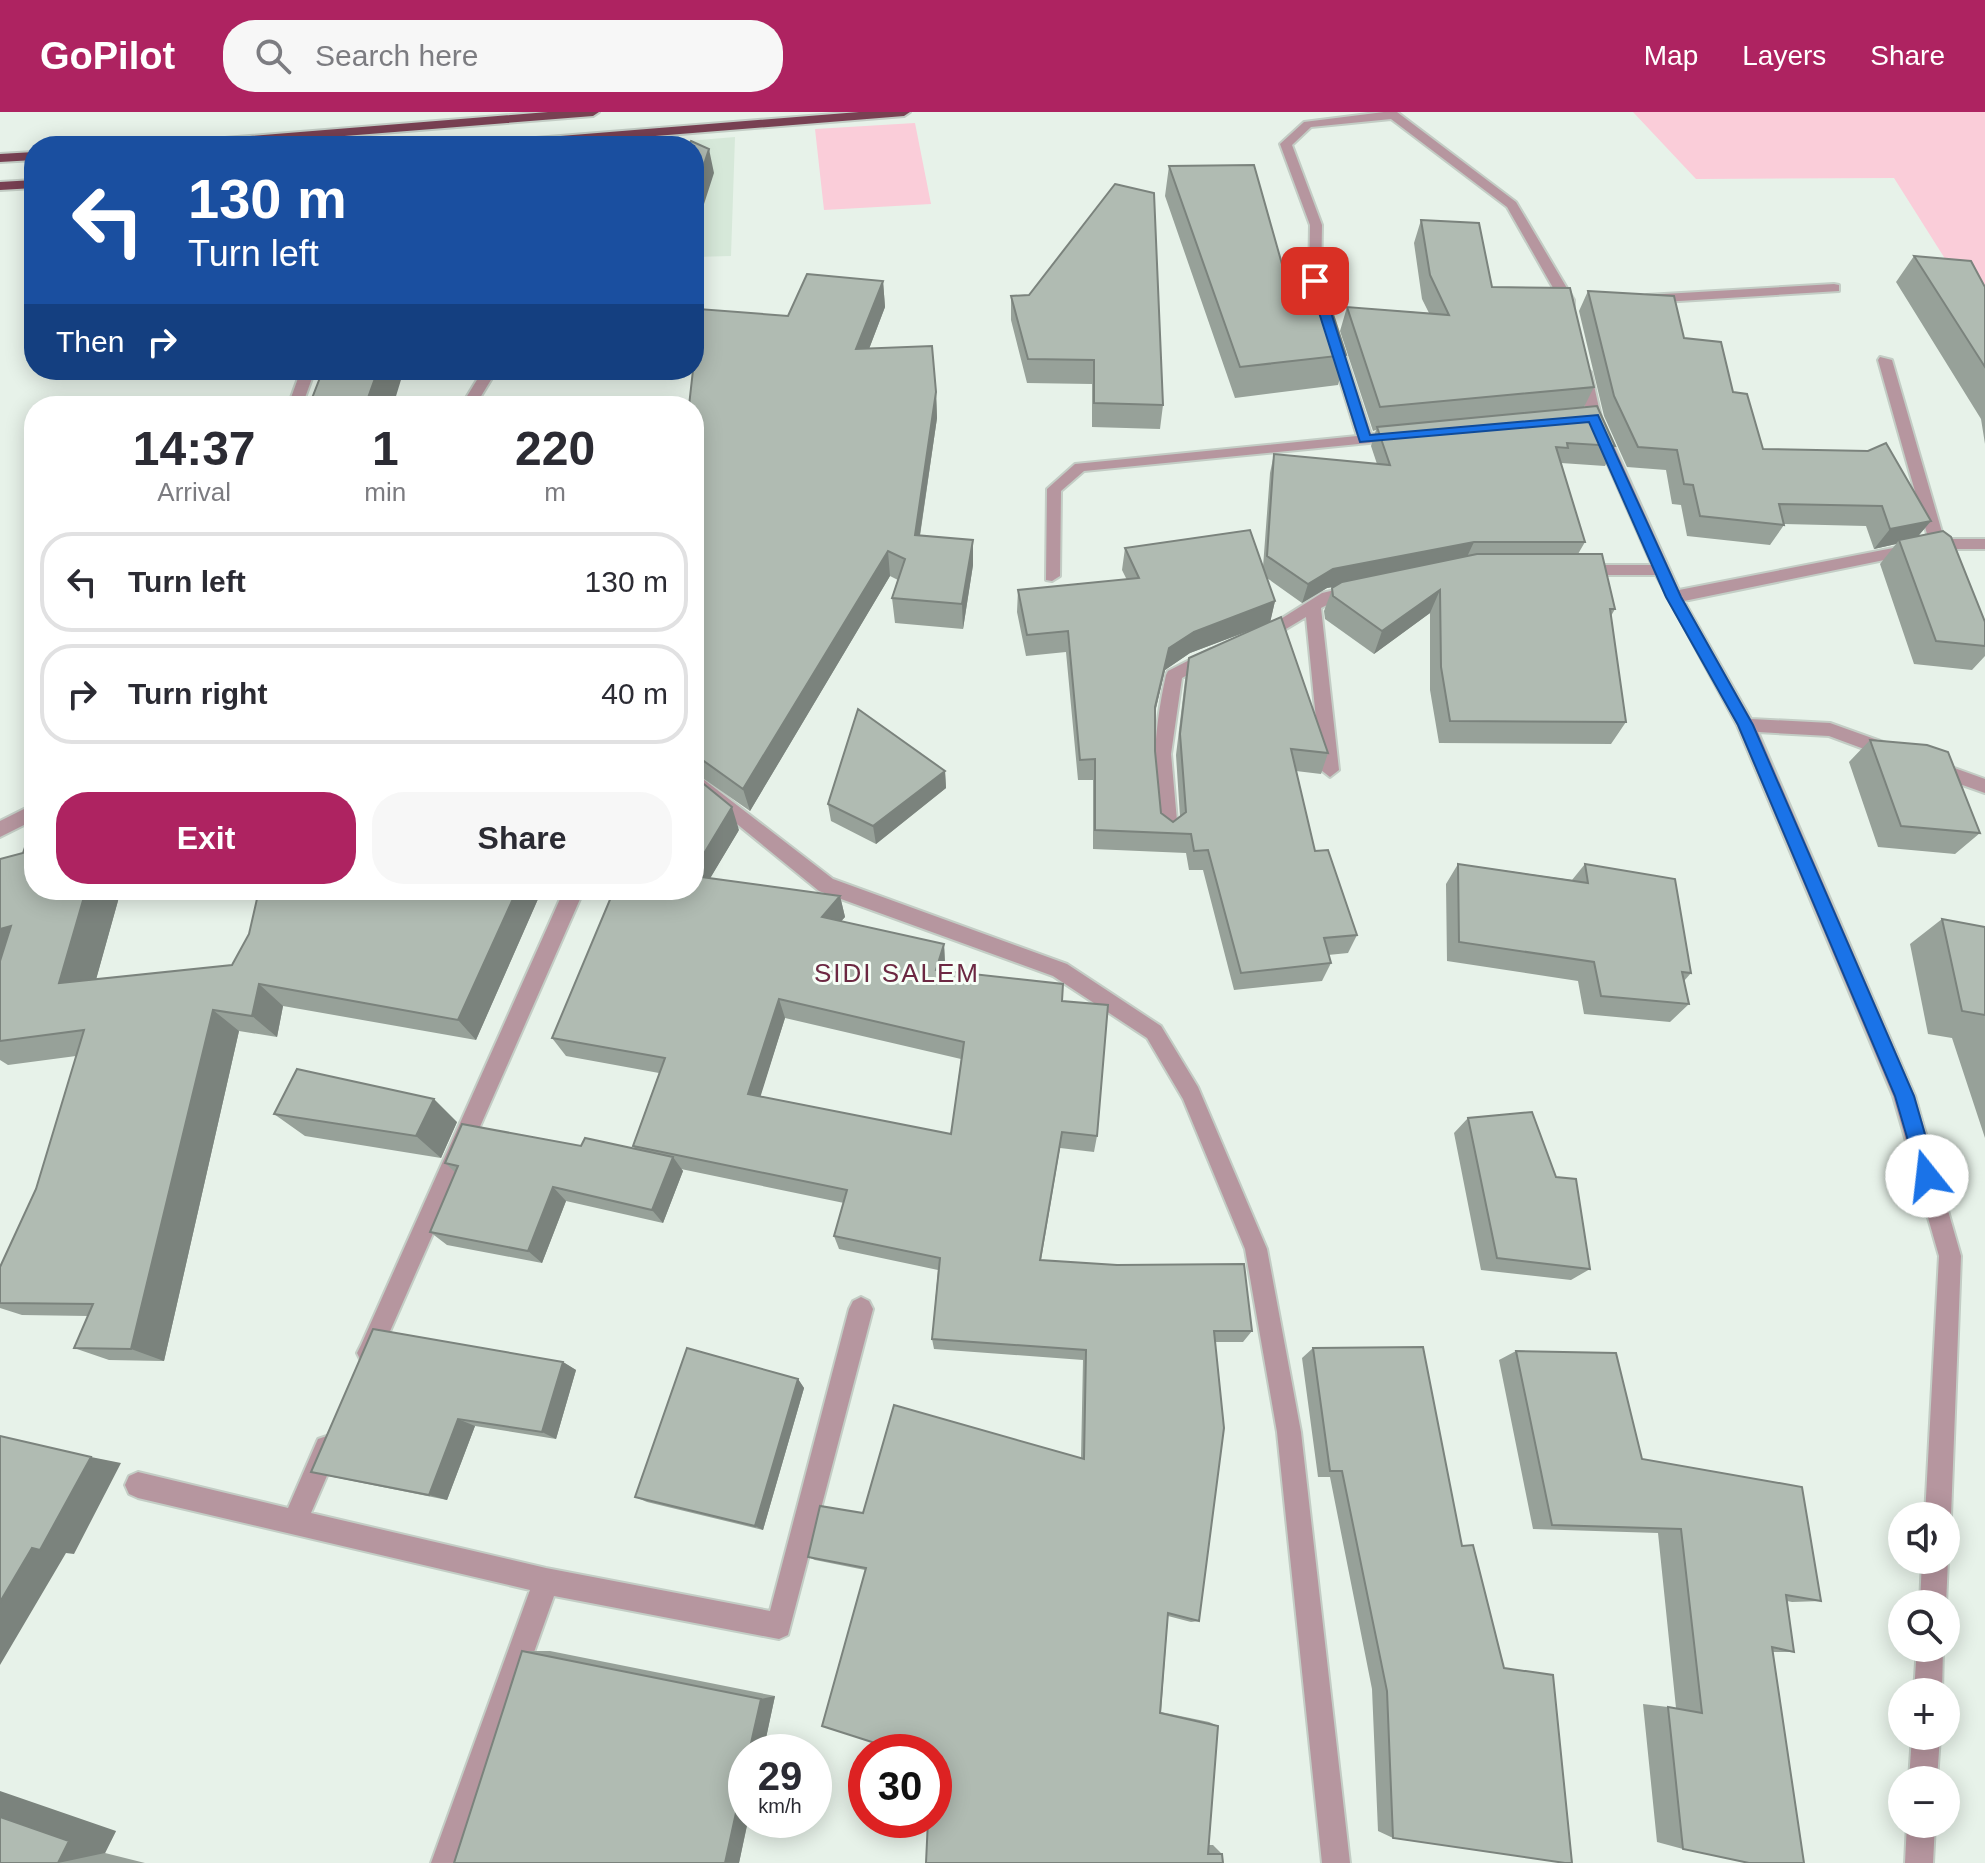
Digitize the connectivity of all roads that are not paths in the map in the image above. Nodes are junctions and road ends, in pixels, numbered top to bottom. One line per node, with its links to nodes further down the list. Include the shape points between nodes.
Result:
1 (593, 112): 4 (highway)
2 (904, 112): 5 (highway)
3 (1392, 113): 12 (street, via 1512,205 1574,300); 16 (street, via 1308,124 1286,144 1316,225 1315,281)
4 (298, 136)
5 (608, 136)
6 (24, 157): 7 (highway)
7 (0, 158)
8 (24, 185): 9 (highway)
9 (0, 186)
10 (1834, 288): 11 (street)
11 (1639, 299)
12 (1574, 329)
13 (1580, 359): 20 (street, via 1586,418)
14 (1885, 360): 17 (street)
15 (1411, 435): 16 (street)
16 (1365, 439): 21 (street, via 1080,467 1054,489)
17 (1938, 544): 18 (street); 23 (street)
18 (1985, 544)
19 (1556, 569): 20 (street)
20 (1662, 570): 23 (street)
21 (1052, 576)
22 (1374, 588): 24 (street, via 1328,597)
23 (1674, 597): 27 (street)
24 (1313, 606): 25 (street); 28 (street)
25 (1250, 640)
26 (1223, 650): 33 (street, via 1174,675 1161,739)
27 (1746, 725): 29 (street, via 1830,730); 39 (street, via 1904,1096 1950,1256)
28 (1330, 770)
29 (1985, 786)
30 (704, 787): 44 (street, via 826,885 1060,970 1154,1032 1191,1094 1256,1249 1289,1432)
31 (24, 817): 32 (street)
32 (0, 830)
33 (1169, 832)
34 (570, 900): 36 (street)
35 (861, 1309): 41 (street, via 779,1626)
36 (358, 1378)
37 (339, 1421): 40 (street)
38 (138, 1485): 40 (street)
39 (1939, 1502)
40 (295, 1521): 41 (street)
41 (546, 1581): 43 (street)
42 (1920, 1838): 45 (street)
43 (445, 1863)
44 (1336, 1863)
45 (1919, 1863)

